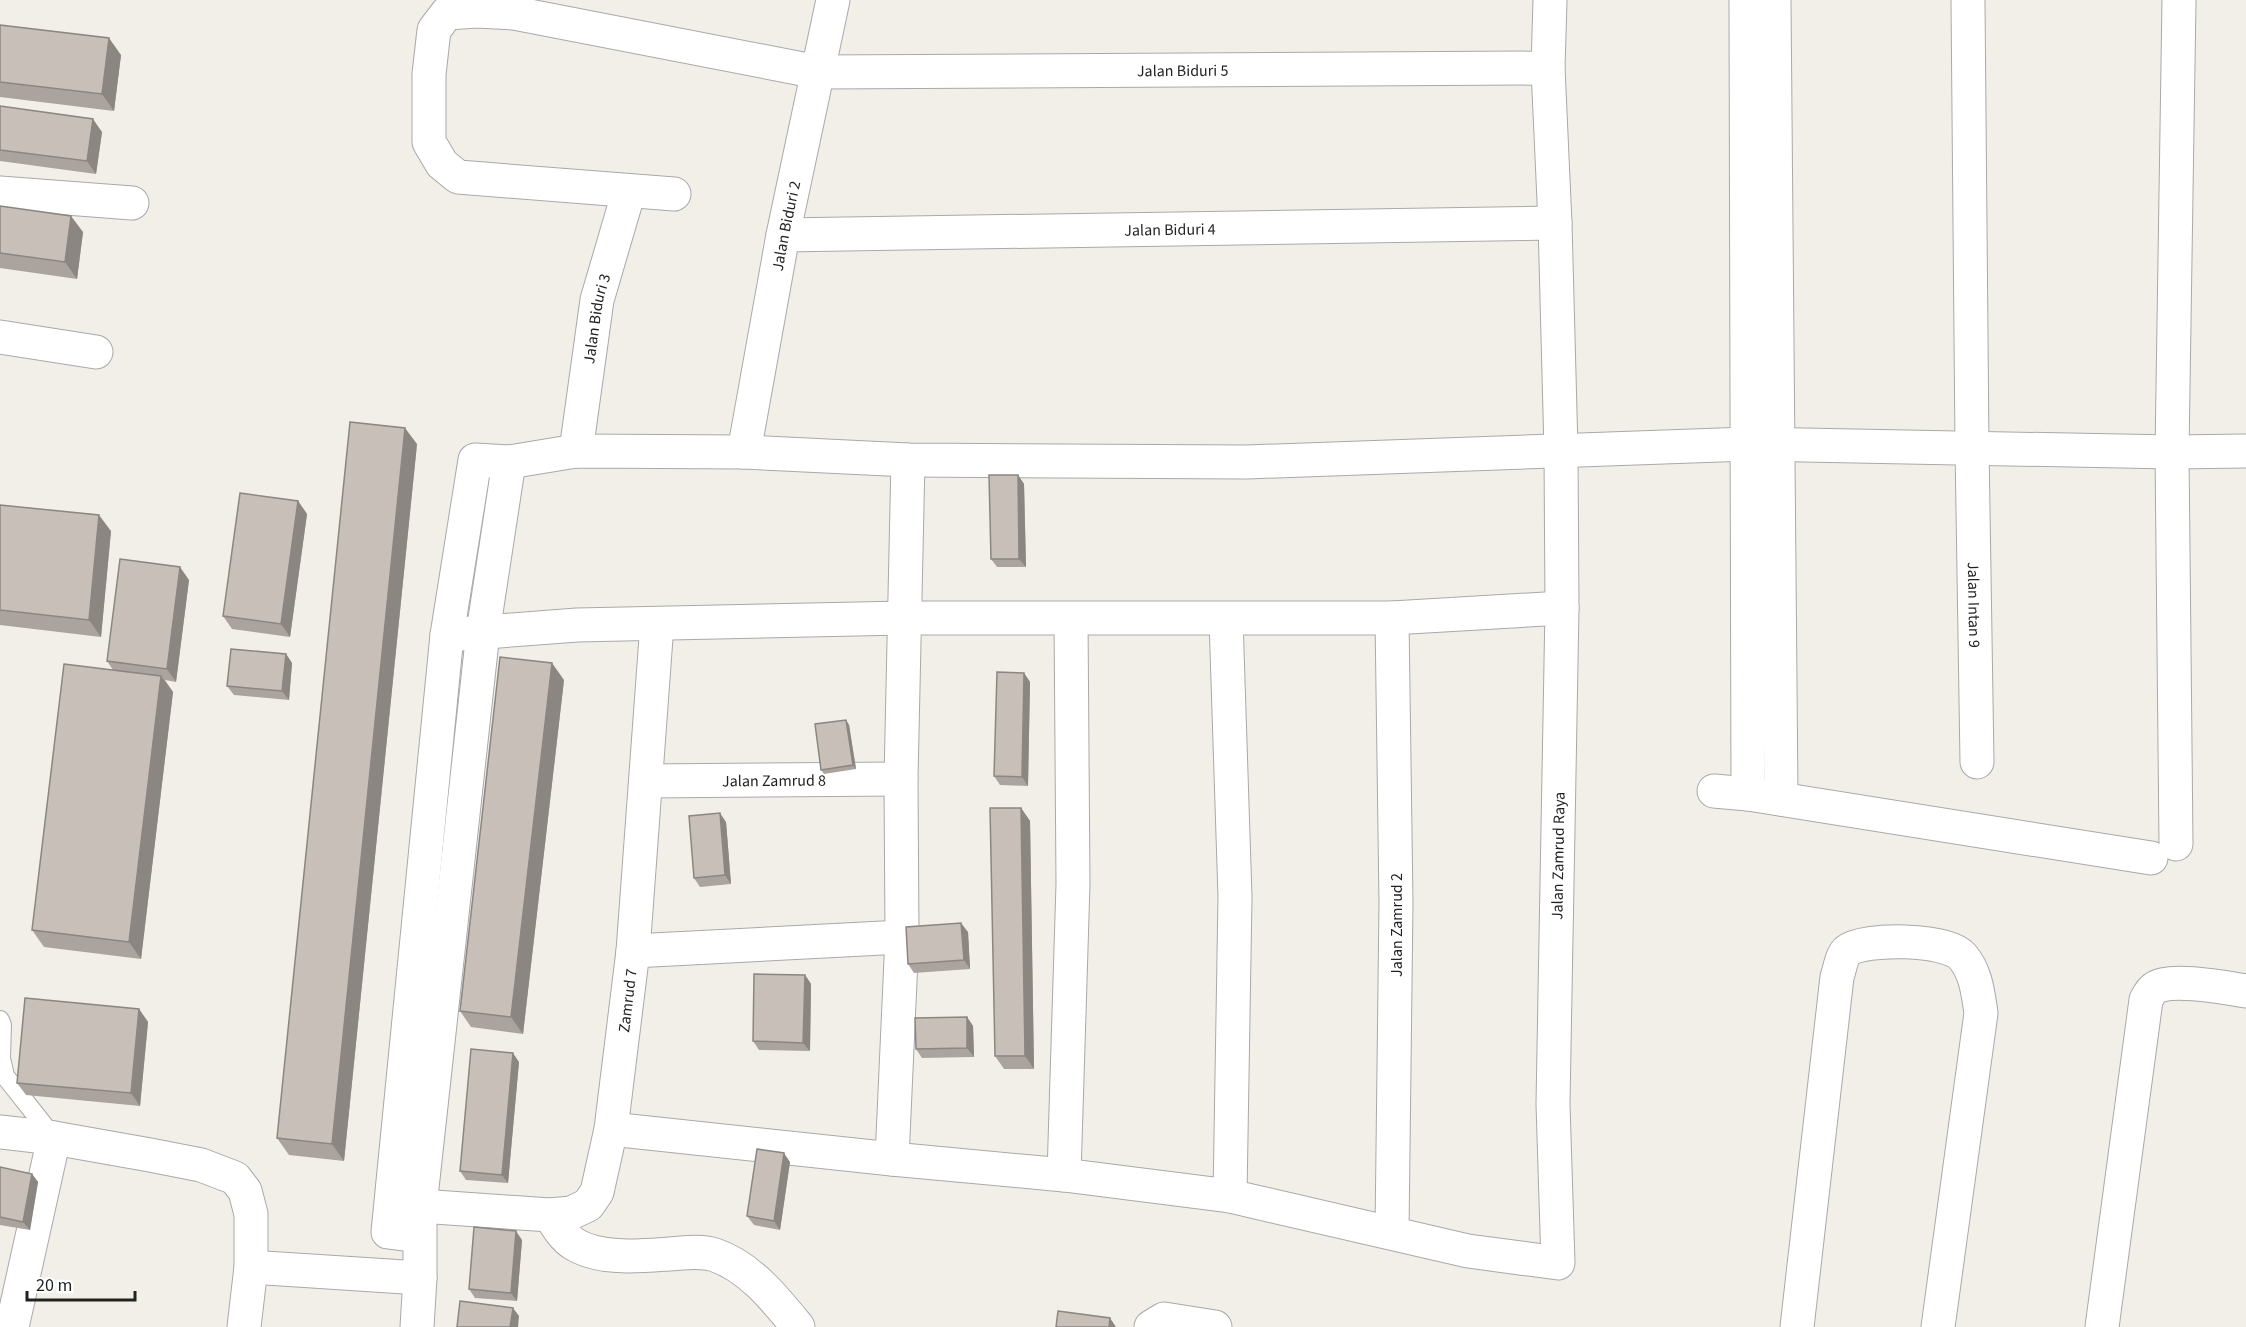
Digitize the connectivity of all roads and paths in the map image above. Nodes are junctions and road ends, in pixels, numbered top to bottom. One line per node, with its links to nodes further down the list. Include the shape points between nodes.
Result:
1 (833, 0): 8 (street, Jalan Biduri 2)
2 (1550, 0): 7 (street, Jalan Zamrud Raya)
3 (1746, 0): 9 (street)
4 (1774, 0): 9 (street)
5 (1968, 0): 19 (street, Jalan Intan 9)
6 (2179, 0): 24 (street)
7 (1548, 68): 8 (street, Jalan Biduri 5); 14 (street, Jalan Zamrud Raya)
8 (818, 72): 10 (street, Jalan Biduri 5, via 514,13 447,14 434,30 429,74 429,142 442,164 466,179); 15 (street, Jalan Biduri 2)
9 (1761, 168): 18 (street)
10 (629, 191): 12 (street); 21 (street, Jalan Biduri 3, via 597,300)
11 (0, 193): 13 (street)
12 (674, 194)
13 (132, 203)
14 (1555, 223): 15 (street, Jalan Biduri 4); 20 (street, Jalan Zamrud Raya)
15 (783, 235): 23 (street, Jalan Biduri 2)
16 (0, 337): 17 (street)
17 (96, 352)
18 (1763, 444): 19 (street); 20 (street); 27 (street)
19 (1972, 447): 24 (street); 36 (street, Jalan Intan 9)
20 (1561, 450): 25 (street, via 1247,462); 28 (street, Jalan Zamrud Raya)
21 (576, 451): 23 (street); 26 (street)
22 (2246, 451): 24 (street)
23 (744, 452): 25 (street)
24 (2172, 452): 41 (street, via 2163,851)
25 (908, 460): 29 (street)
26 (509, 462): 34 (street); 35 (street, via 475,460)
27 (1763, 487): 40 (street); 41 (street)
28 (1562, 608): 30 (street); 54 (street, Jalan Zamrud Raya, via 1553,1104 1558,1263 1468,1251)
29 (904, 618): 31 (street); 33 (street); 37 (street)
30 (1392, 618): 32 (street); 54 (street, Jalan Zamrud 2, via 1396,903)
31 (1071, 619): 32 (street); 50 (street, via 1073,884)
32 (1226, 619): 51 (street, via 1235,897)
33 (657, 624): 34 (street); 38 (street, Zamrud 7)
34 (483, 632): 35 (street); 53 (street)
35 (447, 635): 53 (street, Zamrud 7, via 388,1232)
36 (1977, 762)
37 (902, 779): 38 (street, Jalan Zamrud 8); 42 (street)
38 (646, 781): 43 (street, Zamrud 7)
39 (1714, 790): 40 (street)
40 (1748, 794): 41 (street)
41 (1782, 799)
42 (902, 937): 43 (street); 49 (street)
43 (633, 951): 46 (street, Zamrud 7)
44 (2246, 991): 66 (street, via 2192,983 2165,984 2155,987 2146,1000)
45 (0, 1020): 48 (lane, via 5,1076)
46 (611, 1129): 49 (street); 52 (street, Zamrud 7, via 597,1192 588,1204 571,1213)
47 (0, 1132): 48 (street)
48 (54, 1138): 55 (street, via 201,1165 235,1178 245,1191 251,1214); 57 (street)
49 (892, 1159): 50 (street)
50 (1064, 1175): 51 (street)
51 (1230, 1196): 54 (street)
52 (550, 1215): 53 (street, Zamrud 7); 61 (street, via 574,1244 593,1251 616,1255 716,1255 740,1268 772,1295)
53 (420, 1221): 56 (street)
54 (1392, 1232)
55 (251, 1267): 56 (street); 59 (street)
56 (420, 1278): 60 (street)
57 (9, 1295): 58 (street)
58 (12, 1327)
59 (244, 1327)
60 (417, 1327)
61 (798, 1327)
62 (1151, 1327): 63 (street, via 1164,1319)
63 (1215, 1327)
64 (1797, 1327): 65 (street, via 1837,977 1844,954 1853,946 1871,942 1931,943 1961,954 1977,987 1980,1013)
65 (1938, 1327)
66 (2102, 1327)

